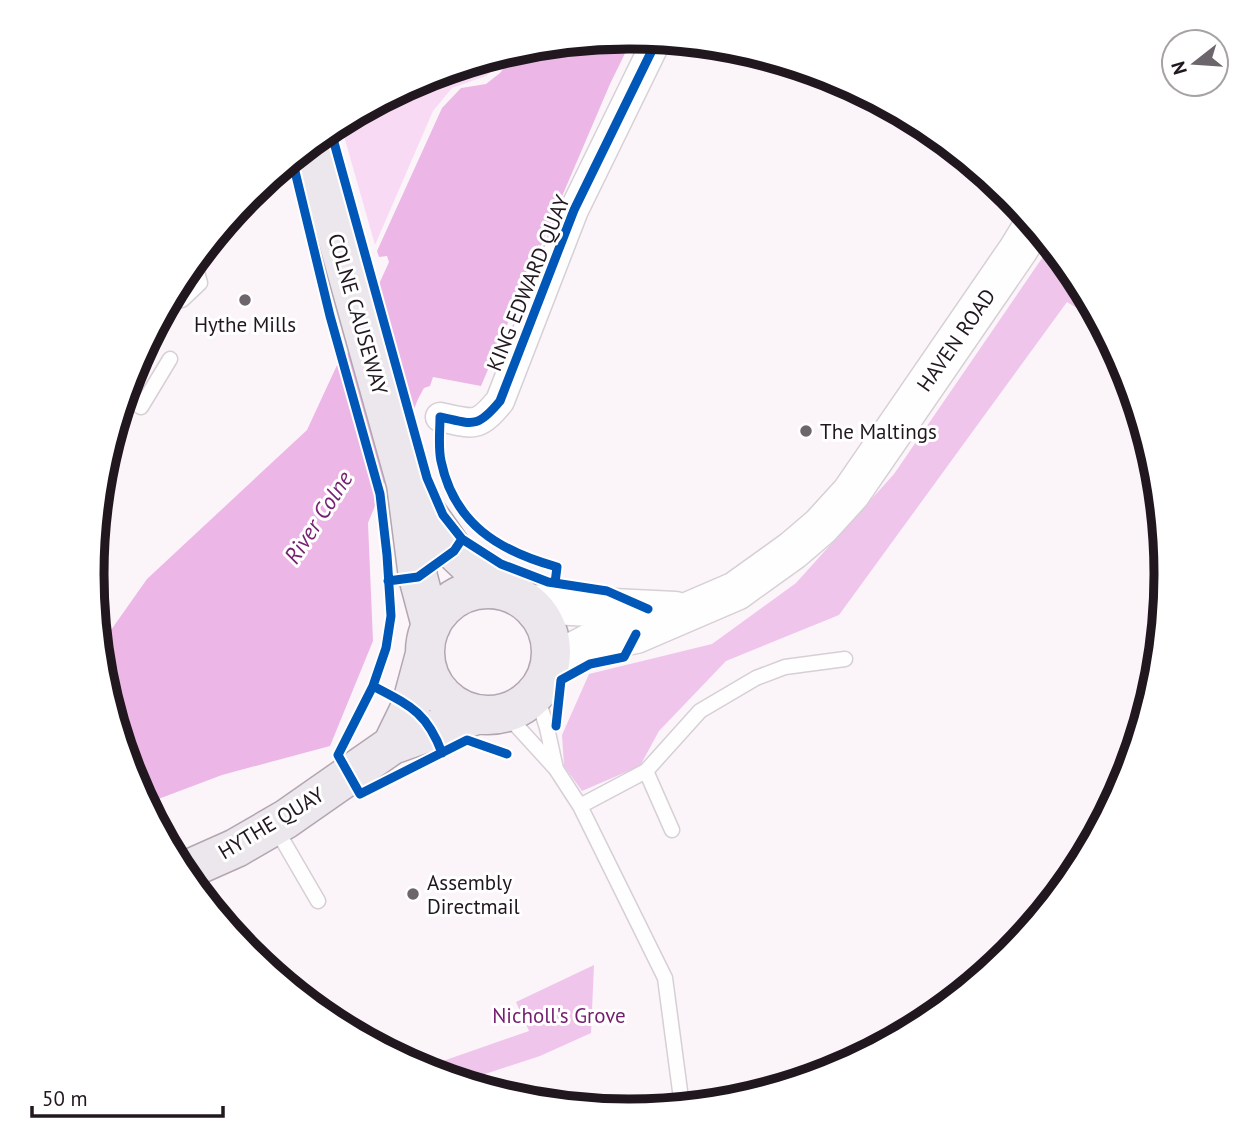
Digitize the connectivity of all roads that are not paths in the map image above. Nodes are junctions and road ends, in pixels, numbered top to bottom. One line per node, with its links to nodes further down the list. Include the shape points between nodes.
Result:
1 (652, 50): 8 (street, KING EDWARD QUAY, via 574,210 500,401 486,418 471,424)
2 (313, 154): 9 (main road, COLNE CAUSEWAY)
3 (1028, 233): 12 (street, HAVEN ROAD, via 851,493 821,526 736,591)
4 (198, 274): 5 (lane, via 200,283)
5 (181, 300)
6 (170, 359): 7 (lane, via 141,407)
7 (133, 402)
8 (440, 417)
9 (406, 484): 10 (main road, COLNE CAUSEWAY, via 454,551); 13 (main road, COLNE CAUSEWAY)
10 (494, 589): 11 (main road); 13 (main road, via 471,591 452,600 443,608)
11 (530, 604): 12 (street, HAVEN ROAD); 15 (main road, via 549,635)
12 (685, 612): 15 (street, HAVEN ROAD, via 636,634 590,643)
13 (428, 640): 16 (main road, via 427,666 436,687 452,703); 17 (main road, HYTHE QUAY, via 411,706)
14 (845, 659): 19 (lane, via 785,667 755,678 700,711)
15 (543, 678): 16 (main road, via 519,707); 18 (lane)
16 (490, 714): 17 (main road, HYTHE QUAY); 18 (lane)
17 (392, 745): 21 (main road, HYTHE QUAY)
18 (556, 769): 20 (lane)
19 (646, 771): 20 (lane); 22 (lane)
20 (580, 806): 25 (lane, via 665,978)
21 (274, 826): 23 (main road, HYTHE QUAY); 24 (lane)
22 (672, 830)
23 (193, 867)
24 (318, 901)
25 (681, 1096)

